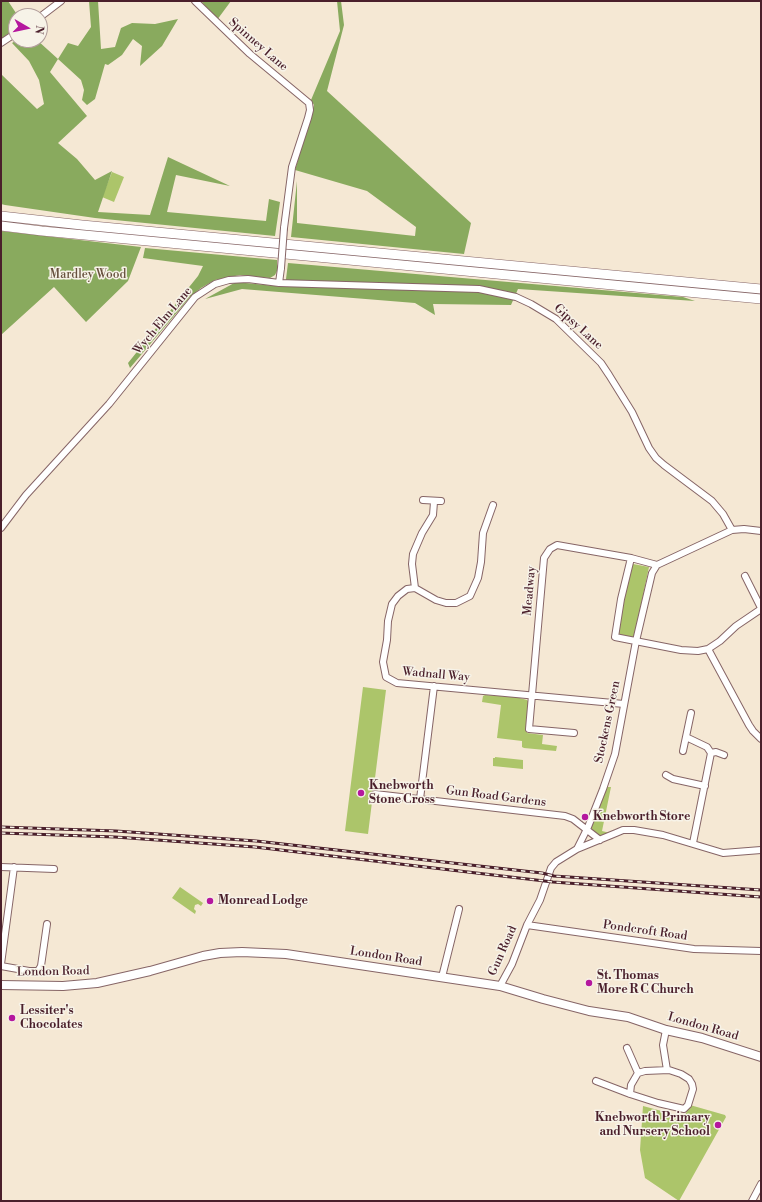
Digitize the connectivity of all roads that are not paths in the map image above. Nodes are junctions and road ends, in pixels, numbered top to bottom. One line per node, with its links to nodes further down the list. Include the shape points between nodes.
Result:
1 (61, 1): 3 (street)
2 (195, 1): 6 (street, Spinney Lane, bridge, via 250,54 309,103 308,118 292,167)
3 (48, 11)
4 (1, 216): 7 (highway, via 82,226)
5 (1, 226): 8 (highway)
6 (279, 282): 11 (street, Wych Elm Lane, via 229,280 215,284 195,297 109,404 26,495); 13 (street, Gipsy Lane, via 479,289 516,297 531,304 556,319 600,363 632,412 656,458 712,501)
7 (761, 289)
8 (761, 299)
9 (422, 500): 17 (street, via 437,501 413,554)
10 (493, 505): 17 (street, via 482,533 478,578 470,596 456,603 446,603)
11 (1, 528)
12 (761, 529): 13 (street)
13 (732, 530): 15 (street)
14 (631, 558): 15 (street, Meadway); 19 (street, via 615,637); 22 (street, Meadway, via 557,544 550,549 544,558)
15 (657, 565): 19 (street, Stockens Green, via 652,574)
16 (745, 576): 18 (street)
17 (415, 588): 21 (street, Wadnall Way, via 407,589 392,604 383,662 386,677 397,683)
18 (761, 608): 20 (street)
19 (636, 641): 20 (street, via 691,651); 23 (street, Stockens Green)
20 (708, 649): 27 (street, via 749,725)
21 (434, 686): 22 (street, Wadnall Way); 34 (street)
22 (533, 696): 23 (street, Wadnall Way); 25 (street, Meadway, via 529,729)
23 (624, 704): 35 (street, Stockens Green, via 615,754)
24 (691, 713): 26 (street)
25 (574, 733)
26 (686, 737): 28 (street); 29 (street, via 707,747)
27 (761, 739)
28 (683, 750)
29 (711, 753): 30 (street); 32 (street)
30 (724, 755)
31 (666, 775): 32 (street)
32 (705, 786): 37 (street)
33 (375, 794): 34 (street, Gun Road Gardens)
34 (420, 799): 35 (street, Gun Road Gardens, via 565,816)
35 (587, 830): 36 (street, Gun Road Gardens); 38 (street, Stockens Green)
36 (600, 840): 37 (street, Gun Road, via 623,830 634,830); 38 (street, Gun Road)
37 (693, 843): 39 (street, Gun Road, via 724,853)
38 (577, 849): 45 (street, Gun Road, via 551,868 540,900)
39 (761, 850)
40 (1, 867): 41 (street)
41 (14, 867): 42 (street); 47 (street)
42 (54, 869)
43 (459, 909): 48 (street)
44 (47, 924): 47 (street, via 41,966 38,971)
45 (527, 925): 46 (street, Pondcroft Road, via 687,948); 50 (street, Gun Road, via 512,964)
46 (761, 951)
47 (1, 965)
48 (442, 977): 49 (main road, London Road, via 286,954 242,952 203,956 97,983 63,986); 50 (main road, London Road)
49 (1, 985)
50 (500, 986): 51 (main road, London Road, via 589,1011 628,1017)
51 (666, 1030): 53 (main road, London Road, via 702,1038); 54 (street, via 663,1045)
52 (627, 1048): 55 (street)
53 (761, 1057)
54 (667, 1070): 55 (street); 57 (street, via 681,1074 692,1084 688,1105 684,1109)
55 (638, 1073): 57 (street, via 631,1085)
56 (596, 1082): 57 (street)
57 (630, 1094)
58 (761, 1184): 59 (street)
59 (752, 1201)

